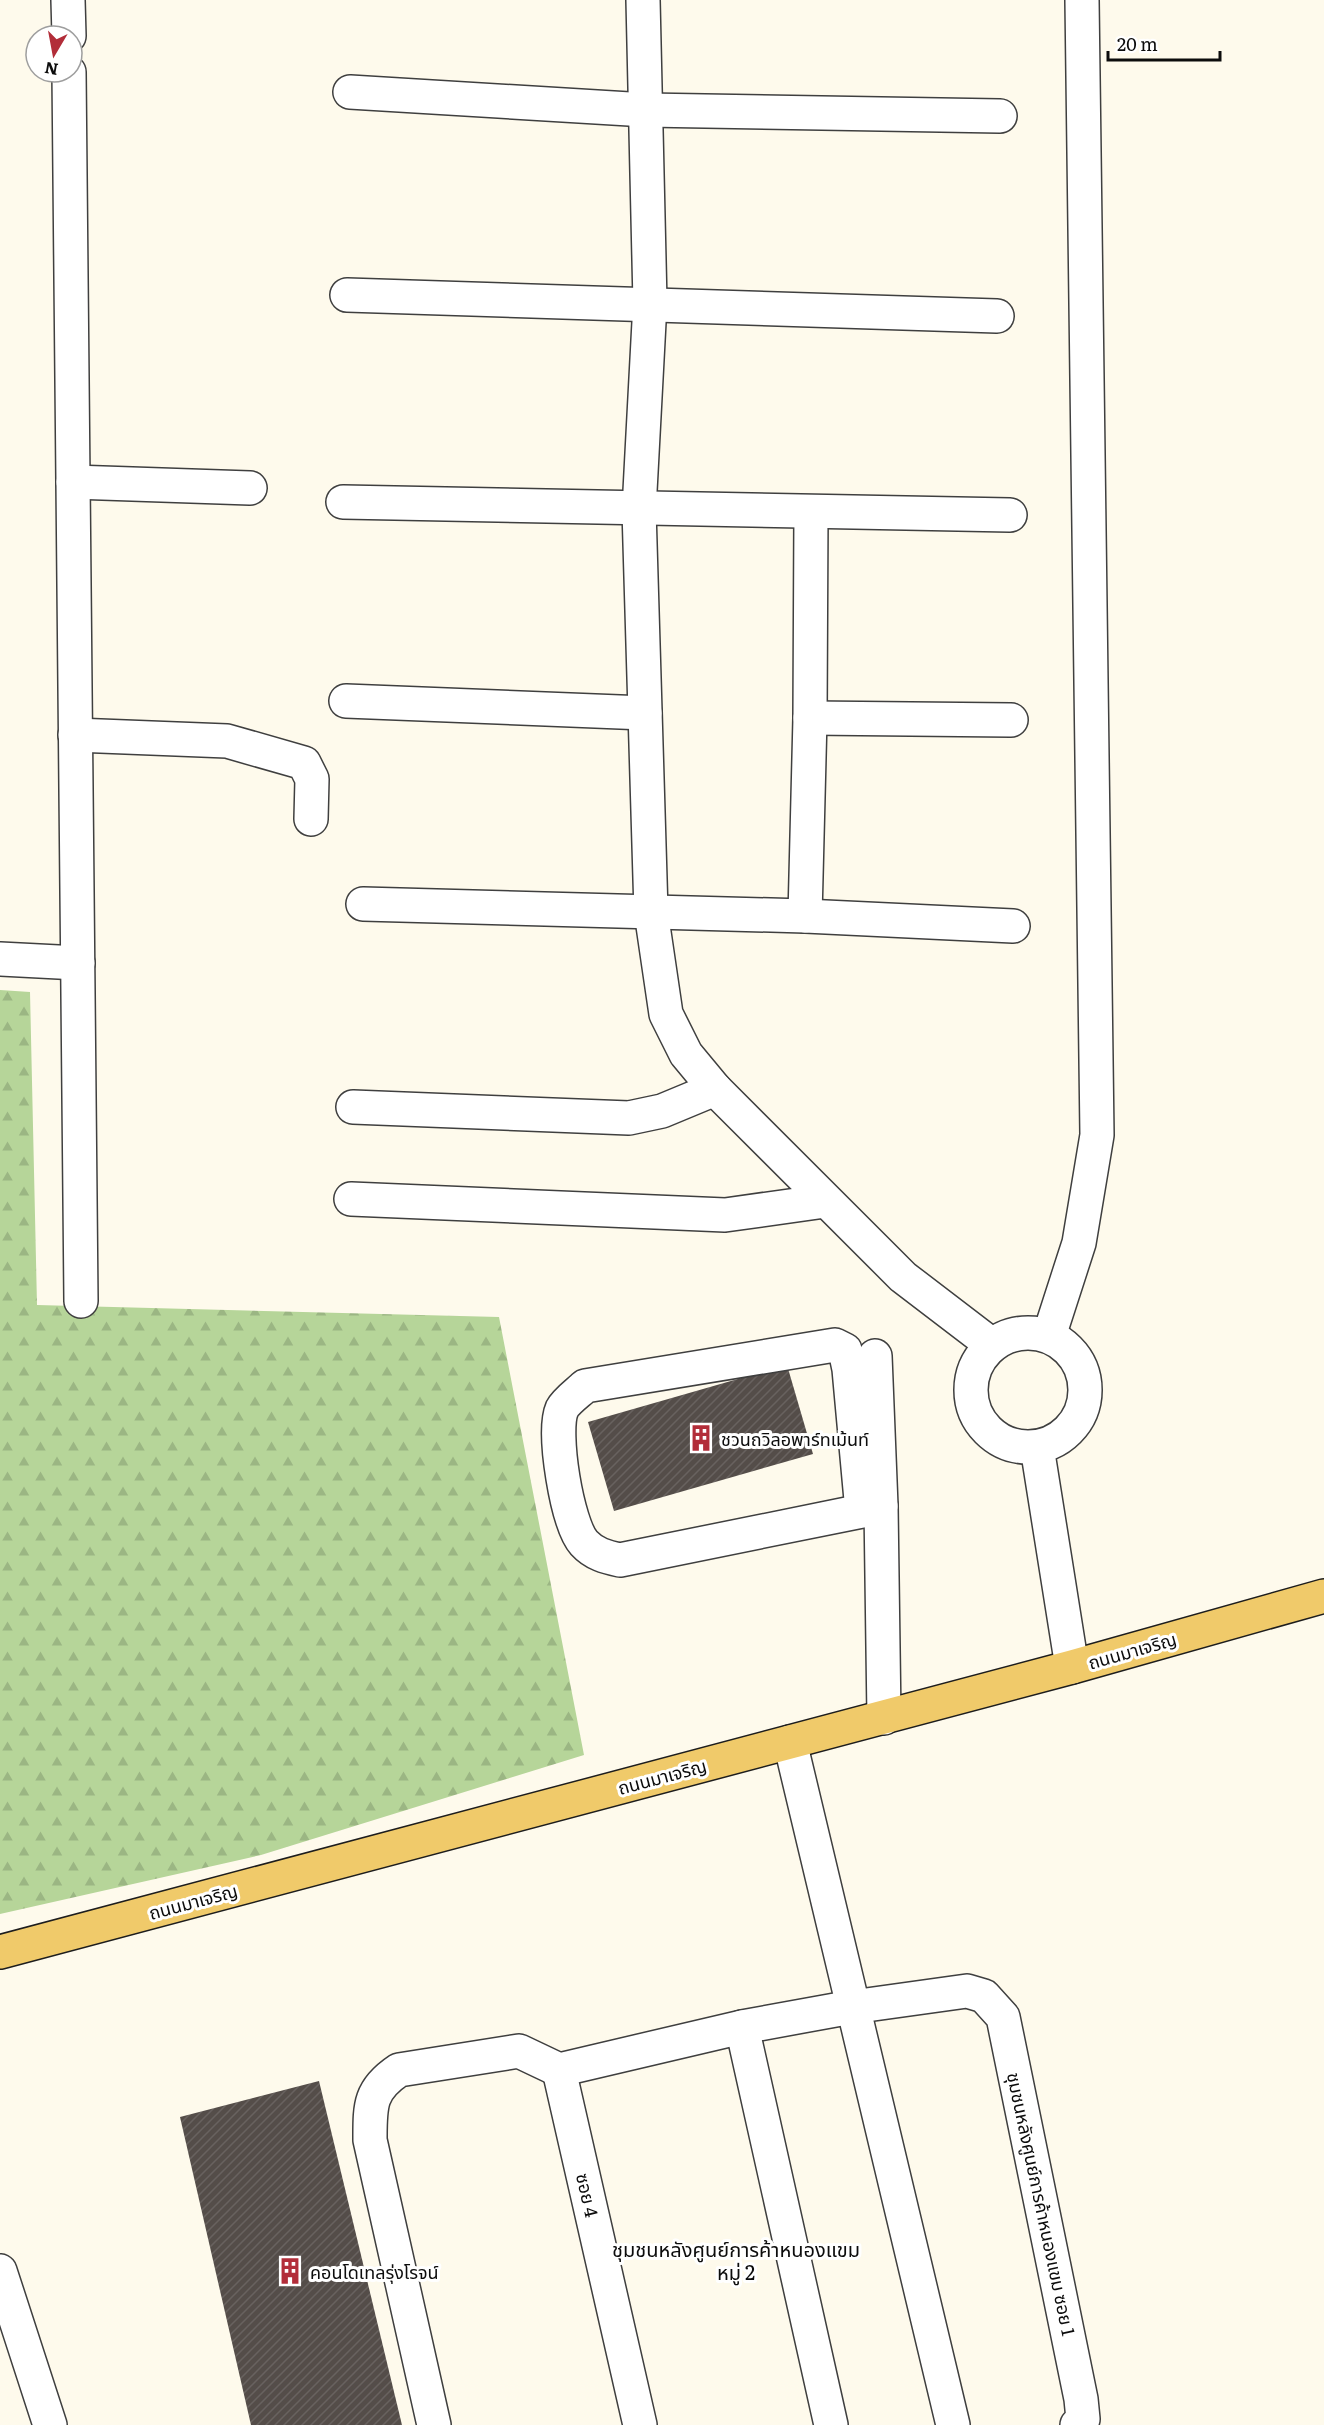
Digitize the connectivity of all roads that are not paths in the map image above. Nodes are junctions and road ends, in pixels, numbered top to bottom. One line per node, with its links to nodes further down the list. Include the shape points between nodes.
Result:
1 (68, 0): 4 (street)
2 (643, 0): 7 (street)
3 (1082, 0): 35 (street, via 1097,1135 1079,1244)
4 (69, 24)
5 (69, 84): 12 (street)
6 (350, 92): 7 (street)
7 (646, 110): 8 (street); 10 (street)
8 (999, 116)
9 (348, 295): 10 (street)
10 (650, 303): 11 (street); 15 (street)
11 (997, 316)
12 (73, 482): 13 (street); 22 (street)
13 (250, 488)
14 (343, 502): 15 (street)
15 (639, 510): 16 (street); 19 (street)
16 (812, 512): 17 (street); 20 (street)
17 (1010, 515)
18 (346, 701): 19 (street)
19 (645, 713): 25 (street)
20 (810, 718): 21 (street); 26 (street)
21 (1011, 720)
22 (75, 735): 23 (street, via 227,741 304,764 312,779); 29 (street)
23 (311, 819)
24 (363, 904): 25 (street)
25 (651, 912): 26 (street); 30 (street, via 666,1014 686,1054)
26 (805, 916): 27 (street)
27 (1014, 926)
28 (0, 959): 29 (street)
29 (78, 963): 34 (street)
30 (715, 1089): 31 (street, via 662,1111 629,1118); 33 (street)
31 (354, 1107)
32 (351, 1199): 33 (street, via 725,1215)
33 (825, 1201): 36 (street, via 903,1277)
34 (81, 1301)
35 (1049, 1336): 36 (street, via 1029,1332 1010,1335); 38 (street, via 1078,1360 1085,1396 1070,1429 1055,1441)
36 (992, 1345): 38 (street, via 979,1359 972,1376 970,1395 975,1413 1000,1440 1018,1447)
37 (875, 1356): 39 (street)
38 (1037, 1447): 41 (street)
39 (872, 1508): 39 (street, via 620,1560 601,1556 583,1542 570,1512 558,1435 562,1408 585,1386 835,1345 844,1350 849,1369); 42 (street)
40 (1324, 1596): 41 (main road, ถนนมาเจริญ)
41 (1072, 1667): 42 (main road, ถนนมาเจริญ)
42 (884, 1718): 43 (main road, ถนนมาเจริญ)
43 (790, 1742): 44 (main road, ถนนมาเจริญ); 45 (street)
44 (0, 1952)
45 (852, 2007): 46 (street); 49 (street, ชุมชนหลังศูนย์การค้าหนองแขม ซอย 1, via 967,1991 984,1996 1003,2017); 54 (street)
46 (742, 2027): 47 (street); 53 (street)
47 (559, 2070): 51 (street, via 519,2051 399,2070 384,2080 373,2095 370,2140); 52 (street, ซอย 4)
48 (0, 2271): 50 (street)
49 (1080, 2422)
50 (50, 2425)
51 (434, 2425)
52 (640, 2425)
53 (831, 2425)
54 (953, 2425)

